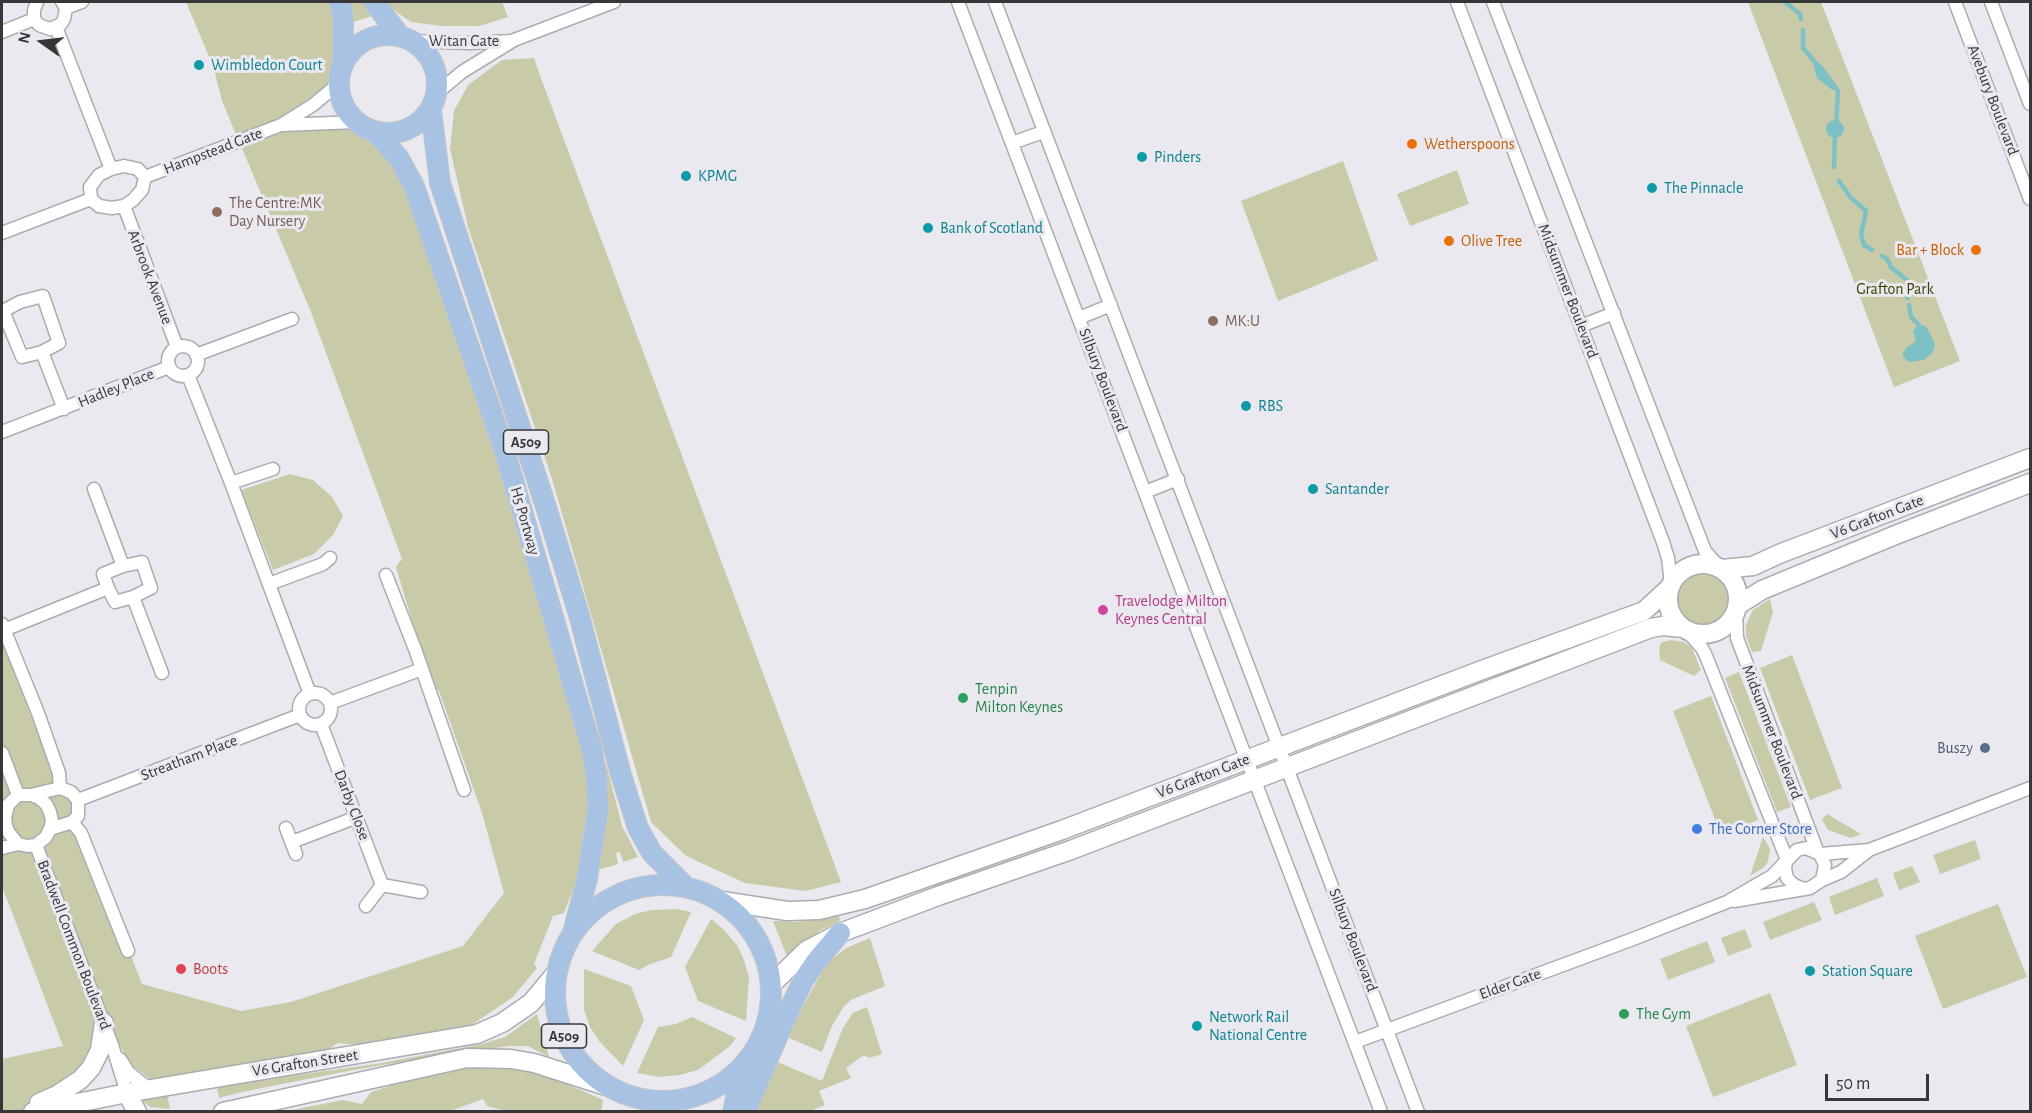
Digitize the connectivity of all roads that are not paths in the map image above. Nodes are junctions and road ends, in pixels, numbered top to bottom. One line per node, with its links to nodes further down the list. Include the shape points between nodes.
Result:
1 (37, 2): 13 (street)
2 (82, 2): 12 (street)
3 (340, 2): 18 (main road)
4 (374, 2): 16 (main road)
5 (614, 2): 17 (street, Witan Gate)
6 (958, 2): 25 (street, Silbury Boulevard)
7 (995, 2): 24 (street)
8 (1457, 2): 36 (street, Midsummer Boulevard)
9 (1493, 2): 33 (street)
10 (1955, 2): 29 (street, Avebury Boulevard)
11 (1991, 2): 21 (street, Avebury Boulevard)
12 (64, 5): 14 (street, via 64,19)
13 (34, 19): 14 (street, via 44,28); 15 (street)
14 (56, 27): 26 (street)
15 (2, 32)
16 (406, 38): 17 (street, Witan Gate, via 470,43); 18 (main road, via 382,34 366,39 352,49); 20 (main road, via 425,50 434,63 438,78)
17 (514, 40): 20 (street, Witan Gate, via 462,72)
18 (343, 63): 19 (main road)
19 (338, 84): 22 (street, Hampstead Gate); 23 (main road, via 347,111)
20 (434, 102): 23 (main road, via 420,123 406,130 390,134); 92 (main road, H5 Portway / A509, via 440,183 543,496 621,775 638,828 652,853)
21 (2031, 104)
22 (281, 125): 23 (street, Hampstead Gate); 27 (street, Hampstead Gate)
23 (365, 127): 98 (main road, H5 Portway / A509, via 398,158 414,186 504,449 592,750 598,809)
24 (1043, 132): 25 (street); 32 (street)
25 (1012, 143): 34 (street, Silbury Boulevard)
26 (111, 169): 27 (street, via 138,169); 28 (street, via 99,175 90,187)
27 (145, 177): 30 (street, via 142,190)
28 (91, 199): 30 (street, via 99,206); 31 (street)
29 (2031, 199)
30 (124, 207): 37 (street, Arbrook Avenue)
31 (2, 232)
32 (1111, 306): 34 (street); 46 (street)
33 (1614, 313): 36 (street); 53 (street, via 1706,551)
34 (1079, 318): 50 (street, Silbury Boulevard)
35 (292, 319): 39 (street)
36 (1581, 326): 56 (street, Midsummer Boulevard, via 1663,542)
37 (177, 347): 39 (street, via 190,348); 40 (street, via 170,354)
38 (42, 352): 38 (street, via 22,357 3,311 43,296 59,343); 42 (street, Hadley Place)
39 (196, 355): 41 (street, via 197,365)
40 (169, 367): 41 (street, via 174,374); 42 (street, Hadley Place)
41 (188, 375): 47 (street)
42 (64, 409): 43 (street, Hadley Place)
43 (2, 432)
44 (2031, 458): 53 (street, V6 Grafton Gate, via 1753,566)
45 (273, 469): 47 (street)
46 (1178, 479): 50 (street); 68 (street)
47 (231, 483): 55 (street)
48 (2031, 483): 59 (street, V6 Grafton Gate, via 1762,590)
49 (94, 489): 52 (street)
50 (1145, 492): 70 (street, Silbury Boulevard)
51 (330, 558): 55 (street)
52 (123, 566): 57 (street, via 103,574); 58 (street, via 142,562 151,588)
53 (1720, 568): 56 (street, via 1692,565 1676,575); 59 (street, via 1736,585)
54 (386, 575): 62 (street)
55 (269, 585): 64 (street)
56 (1670, 586): 61 (street, via 1668,603 1672,617); 68 (street, V6 Grafton Gate, via 1644,611)
57 (108, 588): 58 (street, via 115,602); 60 (street)
58 (133, 597): 63 (street)
59 (1737, 608): 61 (street, via 1721,629 1697,634); 88 (street, Midsummer Boulevard, via 1739,645)
60 (3, 627): 73 (street, via 38,713)
61 (1684, 629): 71 (street, V6 Grafton Gate, via 1651,628); 89 (street, Midsummer Boulevard, via 1706,656)
62 (422, 669): 65 (street); 75 (street)
63 (162, 673)
64 (310, 694): 65 (street, via 324,696); 66 (street, via 300,705)
65 (330, 703): 67 (street, via 329,718)
66 (300, 716): 67 (street, via 311,725); 78 (street, Streatham Place)
67 (321, 724): 80 (street, Darby Close)
68 (1279, 747): 70 (street, V6 Grafton Gate); 71 (street, Silbury Boulevard)
69 (2, 753): 76 (street)
70 (1246, 760): 72 (street, Silbury Boulevard); 95 (street, V6 Grafton Gate, via 1062,831 865,899 787,912)
71 (1287, 768): 72 (street, V6 Grafton Gate); 105 (street, Silbury Boulevard)
72 (1254, 780): 99 (street, V6 Grafton Gate); 106 (street, Silbury Boulevard)
73 (60, 788): 77 (street); 78 (street)
74 (2031, 788): 87 (street)
75 (464, 790)
76 (18, 795): 77 (street); 79 (street)
77 (32, 795): 83 (street, via 46,804 52,821)
78 (78, 800): 81 (street, via 78,816)
79 (5, 806): 84 (street, via 6,826)
80 (357, 818): 82 (street, via 294,848); 91 (street, Darby Close)
81 (72, 822): 83 (street); 100 (street, via 81,833)
82 (286, 828)
83 (50, 830): 85 (street)
84 (18, 844): 85 (street); 86 (street)
85 (36, 845): 104 (street, Bradwell Common Boulevard)
86 (2, 848)
87 (1869, 850): 88 (street); 90 (street, via 1841,872)
88 (1819, 853): 89 (street, via 1801,849); 90 (street, via 1825,865)
89 (1786, 861): 93 (street, via 1787,879); 96 (street, via 1772,876)
90 (1822, 880): 93 (street)
91 (382, 885): 94 (street); 97 (street)
92 (684, 885): 95 (main road, A509); 98 (main road, A509, via 640,886 607,899)
93 (1805, 889): 96 (street)
94 (421, 892)
95 (716, 898): 102 (main road, A509, via 740,916 757,939)
96 (1727, 902): 105 (street, Elder Gate)
97 (366, 906)
98 (574, 929): 101 (main road, A509)
99 (840, 933): 102 (street, V6 Grafton Gate, via 807,950); 103 (main road)
100 (128, 951)
101 (556, 973): 110 (street, V6 Grafton Street, via 531,1003 477,1034); 111 (main road, A509, via 554,999 566,1042 584,1067)
102 (771, 985): 103 (main road, A509)
103 (776, 1020): 108 (main road)
104 (104, 1023): 107 (street, Bradwell Common Boulevard); 115 (street, via 100,1050 80,1080)
105 (1387, 1029): 106 (street, Elder Gate); 121 (street, Silbury Boulevard)
106 (1355, 1041): 120 (street, Silbury Boulevard)
107 (112, 1045): 110 (street, Bradwell Common Boulevard, via 128,1072); 112 (street, Bradwell Common Boulevard)
108 (761, 1054): 109 (main road); 119 (main road)
109 (743, 1066): 113 (main road, via 707,1092); 118 (main road)
110 (156, 1089): 112 (street, V6 Grafton Street)
111 (613, 1089): 113 (main road); 114 (street, V6 Grafton Street, via 534,1063 467,1058)
112 (127, 1093): 116 (street, V6 Grafton Street); 117 (street)
113 (649, 1106)
114 (226, 1111)
115 (21, 1112)
116 (33, 1112)
117 (137, 1112)
118 (733, 1112)
119 (745, 1112)
120 (1381, 1112)
121 (1418, 1112)

